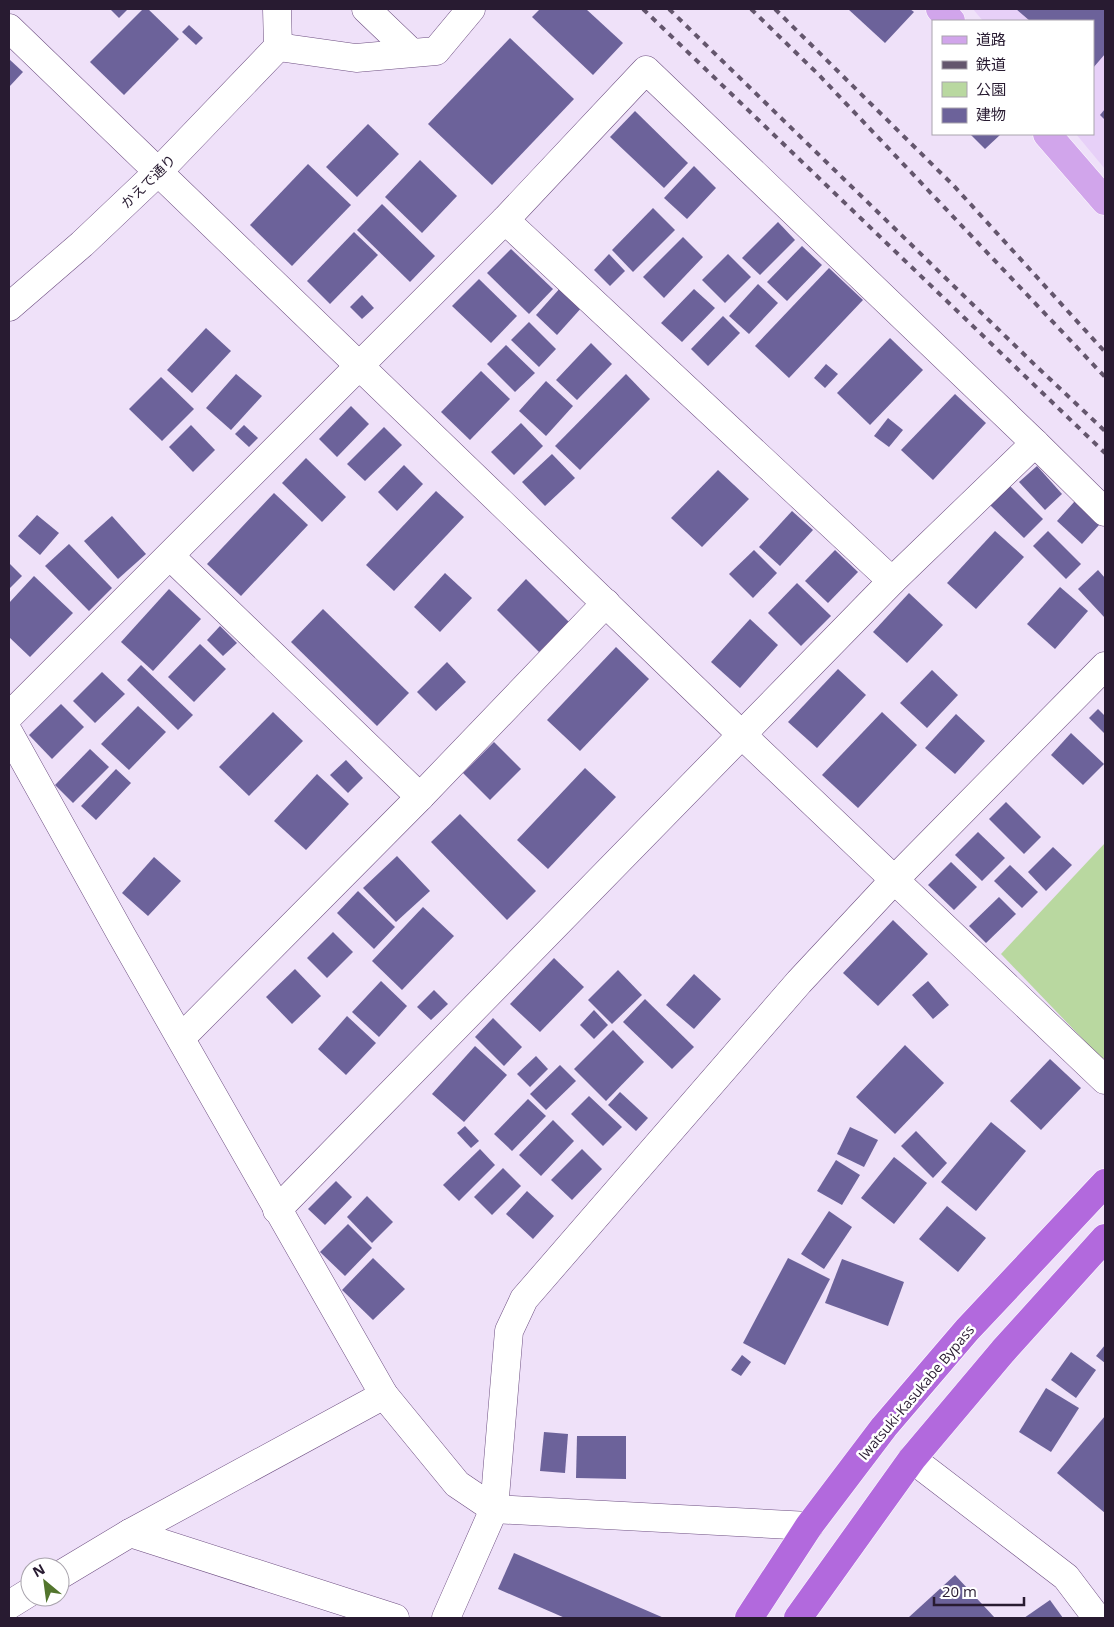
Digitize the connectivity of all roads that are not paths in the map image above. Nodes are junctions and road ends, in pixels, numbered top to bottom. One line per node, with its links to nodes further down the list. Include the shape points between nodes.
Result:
1 (277, 9): 7 (street)
2 (366, 9): 8 (street)
3 (471, 9): 8 (street, via 436,51)
4 (940, 9): 5 (main road)
5 (950, 20)
6 (9, 28): 10 (street)
7 (278, 47): 8 (street, via 356,58); 10 (street, かえで通り)
8 (411, 52)
9 (1048, 135): 11 (main road)
10 (158, 172): 13 (street, かえで通り); 14 (street)
11 (1105, 201)
12 (505, 220): 14 (street); 15 (street, via 646,70); 18 (street)
13 (9, 307)
14 (359, 365): 17 (street); 19 (street)
15 (1035, 443): 16 (street); 18 (street)
16 (1105, 512)
17 (170, 556): 21 (street); 24 (street)
18 (892, 581): 23 (street)
19 (606, 604): 23 (street); 24 (street)
20 (1105, 666): 25 (street)
21 (9, 716)
22 (9, 733): 26 (street)
23 (742, 735): 25 (street); 29 (street)
24 (420, 797): 26 (street)
25 (895, 879): 27 (street); 33 (street, via 799,982 524,1299 509,1331)
26 (182, 1038): 29 (street)
27 (1105, 1080)
28 (1105, 1183): 34 (highway, Iwatsuki-Kasukabe Bypass, via 967,1330 884,1427)
29 (277, 1210): 31 (street)
30 (1105, 1238): 32 (highway, via 1002,1350)
31 (384, 1395): 33 (street, via 457,1484); 35 (street)
32 (912, 1459): 42 (highway); 43 (street, via 1066,1577)
33 (494, 1508): 34 (street); 40 (street)
34 (809, 1526): 41 (highway, Iwatsuki-Kasukabe Bypass)
35 (130, 1533): 36 (street); 39 (street)
36 (70, 1569)
37 (20, 1598): 38 (street)
38 (9, 1605)
39 (395, 1618)
40 (446, 1618)
41 (749, 1618)
42 (798, 1618)
43 (1097, 1618)

